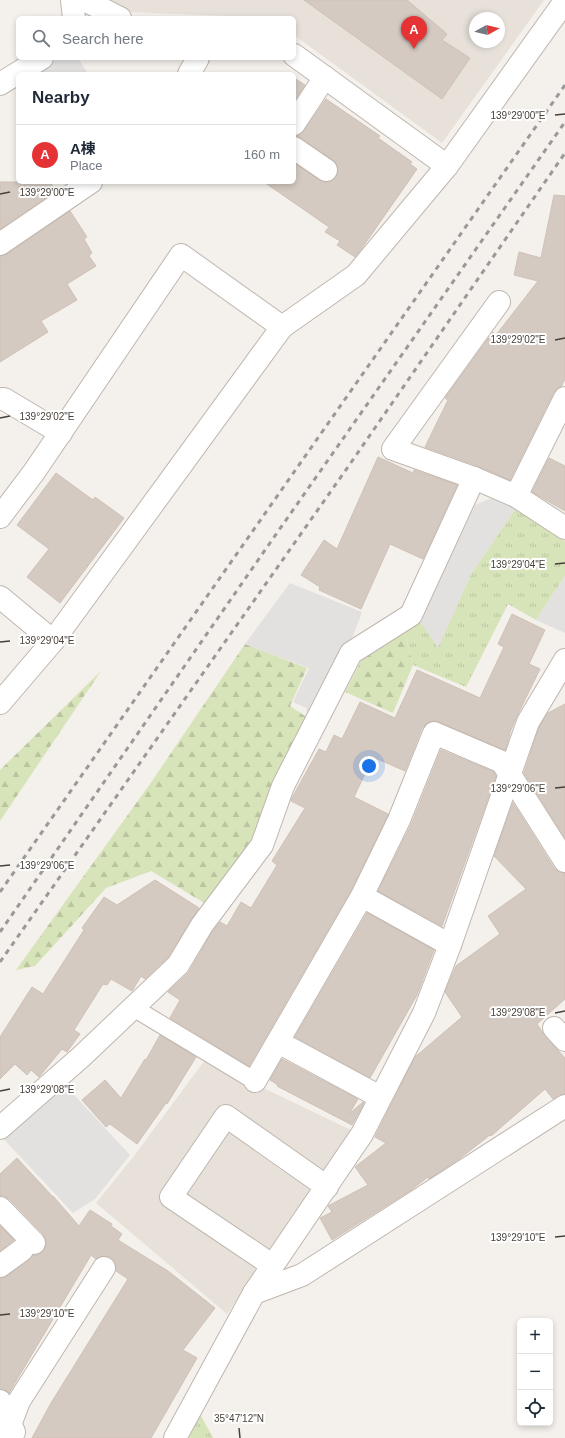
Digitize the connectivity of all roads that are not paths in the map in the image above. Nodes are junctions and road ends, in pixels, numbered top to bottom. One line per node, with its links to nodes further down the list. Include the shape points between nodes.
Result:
1 (72, 0): 4 (street)
2 (84, 0): 5 (street)
3 (565, 1): 16 (street)
4 (74, 16)
5 (116, 16)
6 (296, 56): 12 (street)
7 (39, 60): 9 (street)
8 (197, 60): 10 (street)
9 (24, 72)
10 (190, 72)
11 (16, 76): 13 (street)
12 (325, 78): 14 (street); 16 (street)
13 (0, 84)
14 (296, 121)
15 (296, 149): 17 (street)
16 (447, 166): 21 (street, via 356,275)
17 (326, 170)
18 (88, 184): 19 (street)
19 (0, 244)
20 (499, 302): 25 (street, via 393,449)
21 (282, 327): 24 (street, via 181,256); 30 (street)
22 (565, 398): 26 (street)
23 (0, 399): 24 (street)
24 (61, 433): 27 (street)
25 (474, 478): 26 (street); 37 (street, via 411,615 351,653 283,786 262,845 202,925 178,965)
26 (516, 496): 28 (street)
27 (0, 517)
28 (565, 528)
29 (0, 597): 30 (street)
30 (53, 640): 32 (street)
31 (565, 660): 33 (street, via 528,722)
32 (0, 703)
33 (510, 774): 34 (street); 35 (street, via 502,762 434,733 400,820); 36 (street)
34 (565, 861)
35 (362, 896): 36 (street); 38 (street)
36 (450, 944): 40 (street, via 424,1013)
37 (134, 1008): 39 (lane); 42 (street)
38 (278, 1042): 39 (street); 40 (street)
39 (255, 1081)
40 (380, 1097): 43 (street, via 362,1134)
41 (565, 1106): 48 (street, via 302,1275)
42 (0, 1128)
43 (327, 1187): 46 (street); 46 (street, via 226,1116 170,1197)
44 (0, 1208): 45 (street, via 28,1246)
45 (0, 1266)
46 (272, 1266): 48 (street)
47 (104, 1268): 50 (street, via 19,1401)
48 (254, 1293): 51 (street)
49 (0, 1401): 50 (street)
50 (11, 1434)
51 (175, 1438)

